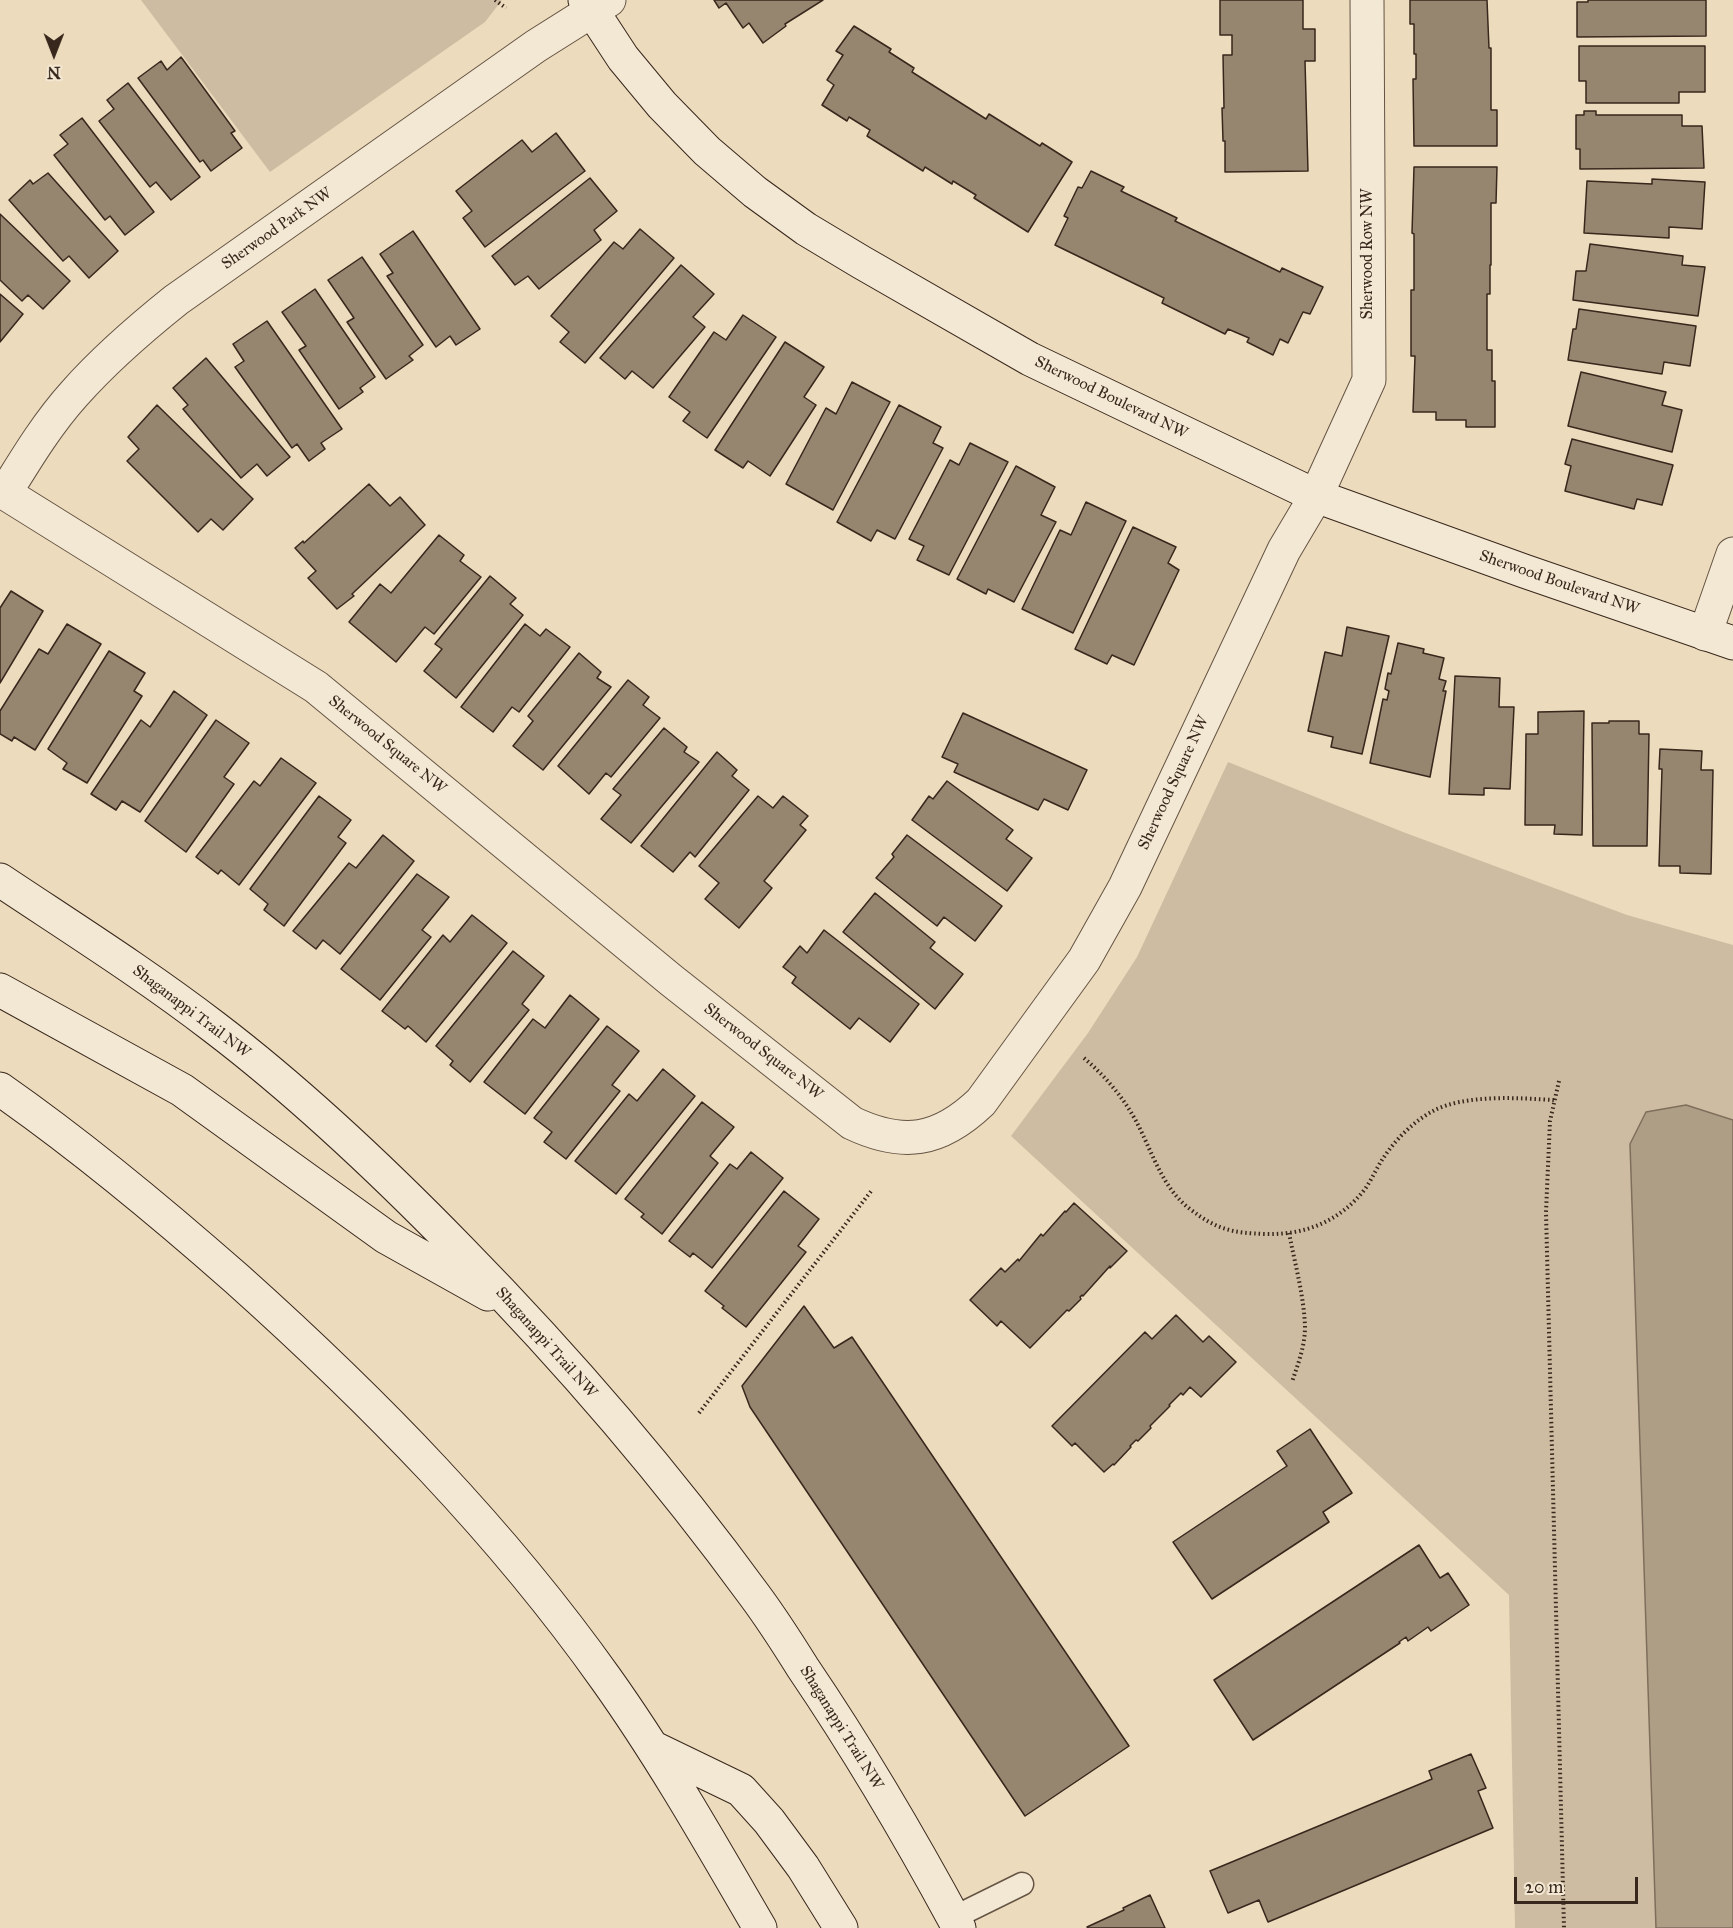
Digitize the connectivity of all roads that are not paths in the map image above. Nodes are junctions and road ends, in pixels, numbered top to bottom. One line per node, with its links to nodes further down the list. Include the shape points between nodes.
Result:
1 (1367, 0): 4 (street, Sherwood Row NW, via 1369,380)
2 (596, 4): 3 (street, Sherwood Park NW, via 142,327 74,394); 4 (street, Sherwood Boulevard NW, via 623,58 706,151 806,229 1030,359)
3 (3, 491): 4 (street, Sherwood Square NW, via 316,687 671,980 852,1122 874,1133 898,1138 945,1129 981,1102 1084,960 1125,887 1284,550)
4 (1316, 496): 6 (street, Sherwood Boulevard NW)
5 (1733, 554): 6 (street)
6 (1719, 639)
7 (0, 880): 10 (street, Shaganappi Trail NW, via 206,1021 303,1100 399,1188)
8 (0, 990): 10 (street, via 182,1090 386,1237)
9 (0, 1089): 11 (street, via 53,1126 171,1221 367,1400 462,1500 540,1592)
10 (519, 1310): 13 (street, Shaganappi Trail NW, via 654,1466 756,1597 837,1718)
11 (654, 1748): 14 (street); 15 (street, via 741,1790 769,1821)
12 (1022, 1884): 13 (lane)
13 (956, 1923)
14 (760, 1928)
15 (841, 1928)

